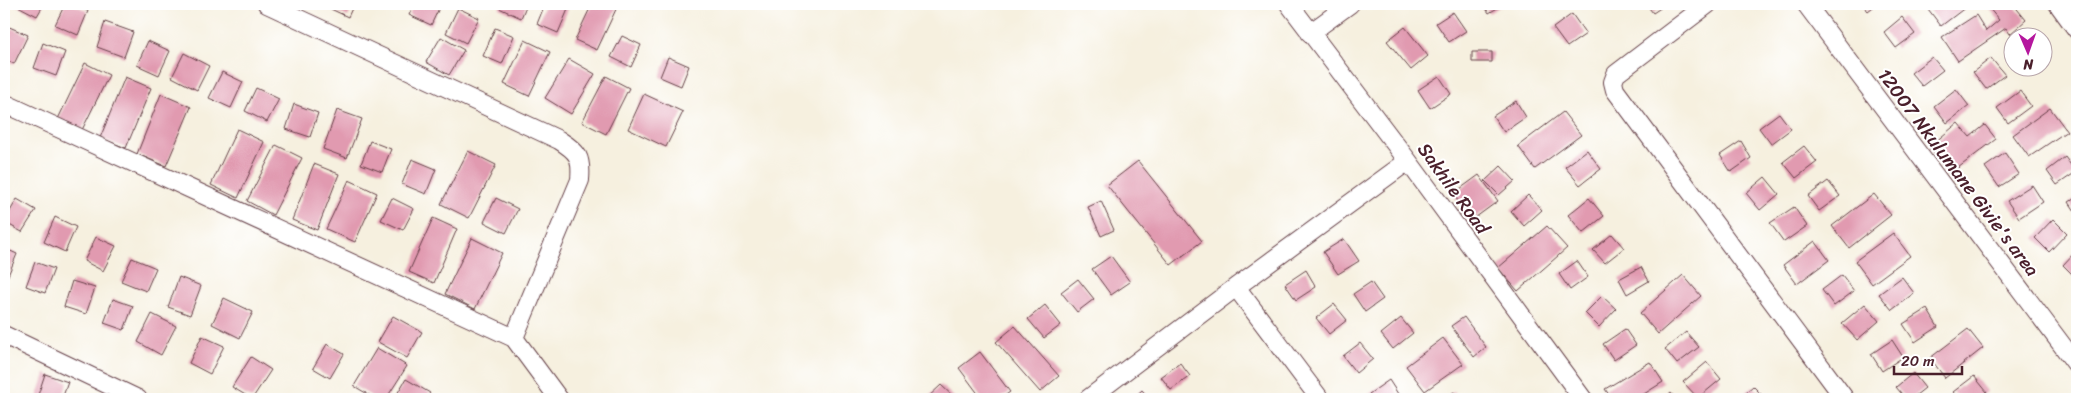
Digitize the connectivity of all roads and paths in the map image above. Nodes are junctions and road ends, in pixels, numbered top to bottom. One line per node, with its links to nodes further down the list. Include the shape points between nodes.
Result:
1 (267, 4): 13 (street, via 559,140 578,155 580,180)
2 (1289, 4): 8 (street, Sakhile Road)
3 (1350, 4): 8 (street)
4 (1708, 4): 20 (street, via 1616,74 1614,90)
5 (1806, 4): 14 (street, 12007 Nkulumane Givie's area)
6 (2058, 4): 7 (street)
7 (2077, 30)
8 (1310, 33): 10 (street, Sakhile Road)
9 (4, 103): 13 (street)
10 (1408, 161): 11 (street); 19 (street, Sakhile Road)
11 (1236, 287): 17 (street); 18 (street)
12 (4, 334): 15 (street)
13 (514, 338): 16 (street)
14 (2077, 365)
15 (138, 399)
16 (559, 399)
17 (1088, 399)
18 (1320, 399)
19 (1583, 399)
20 (1845, 399)

